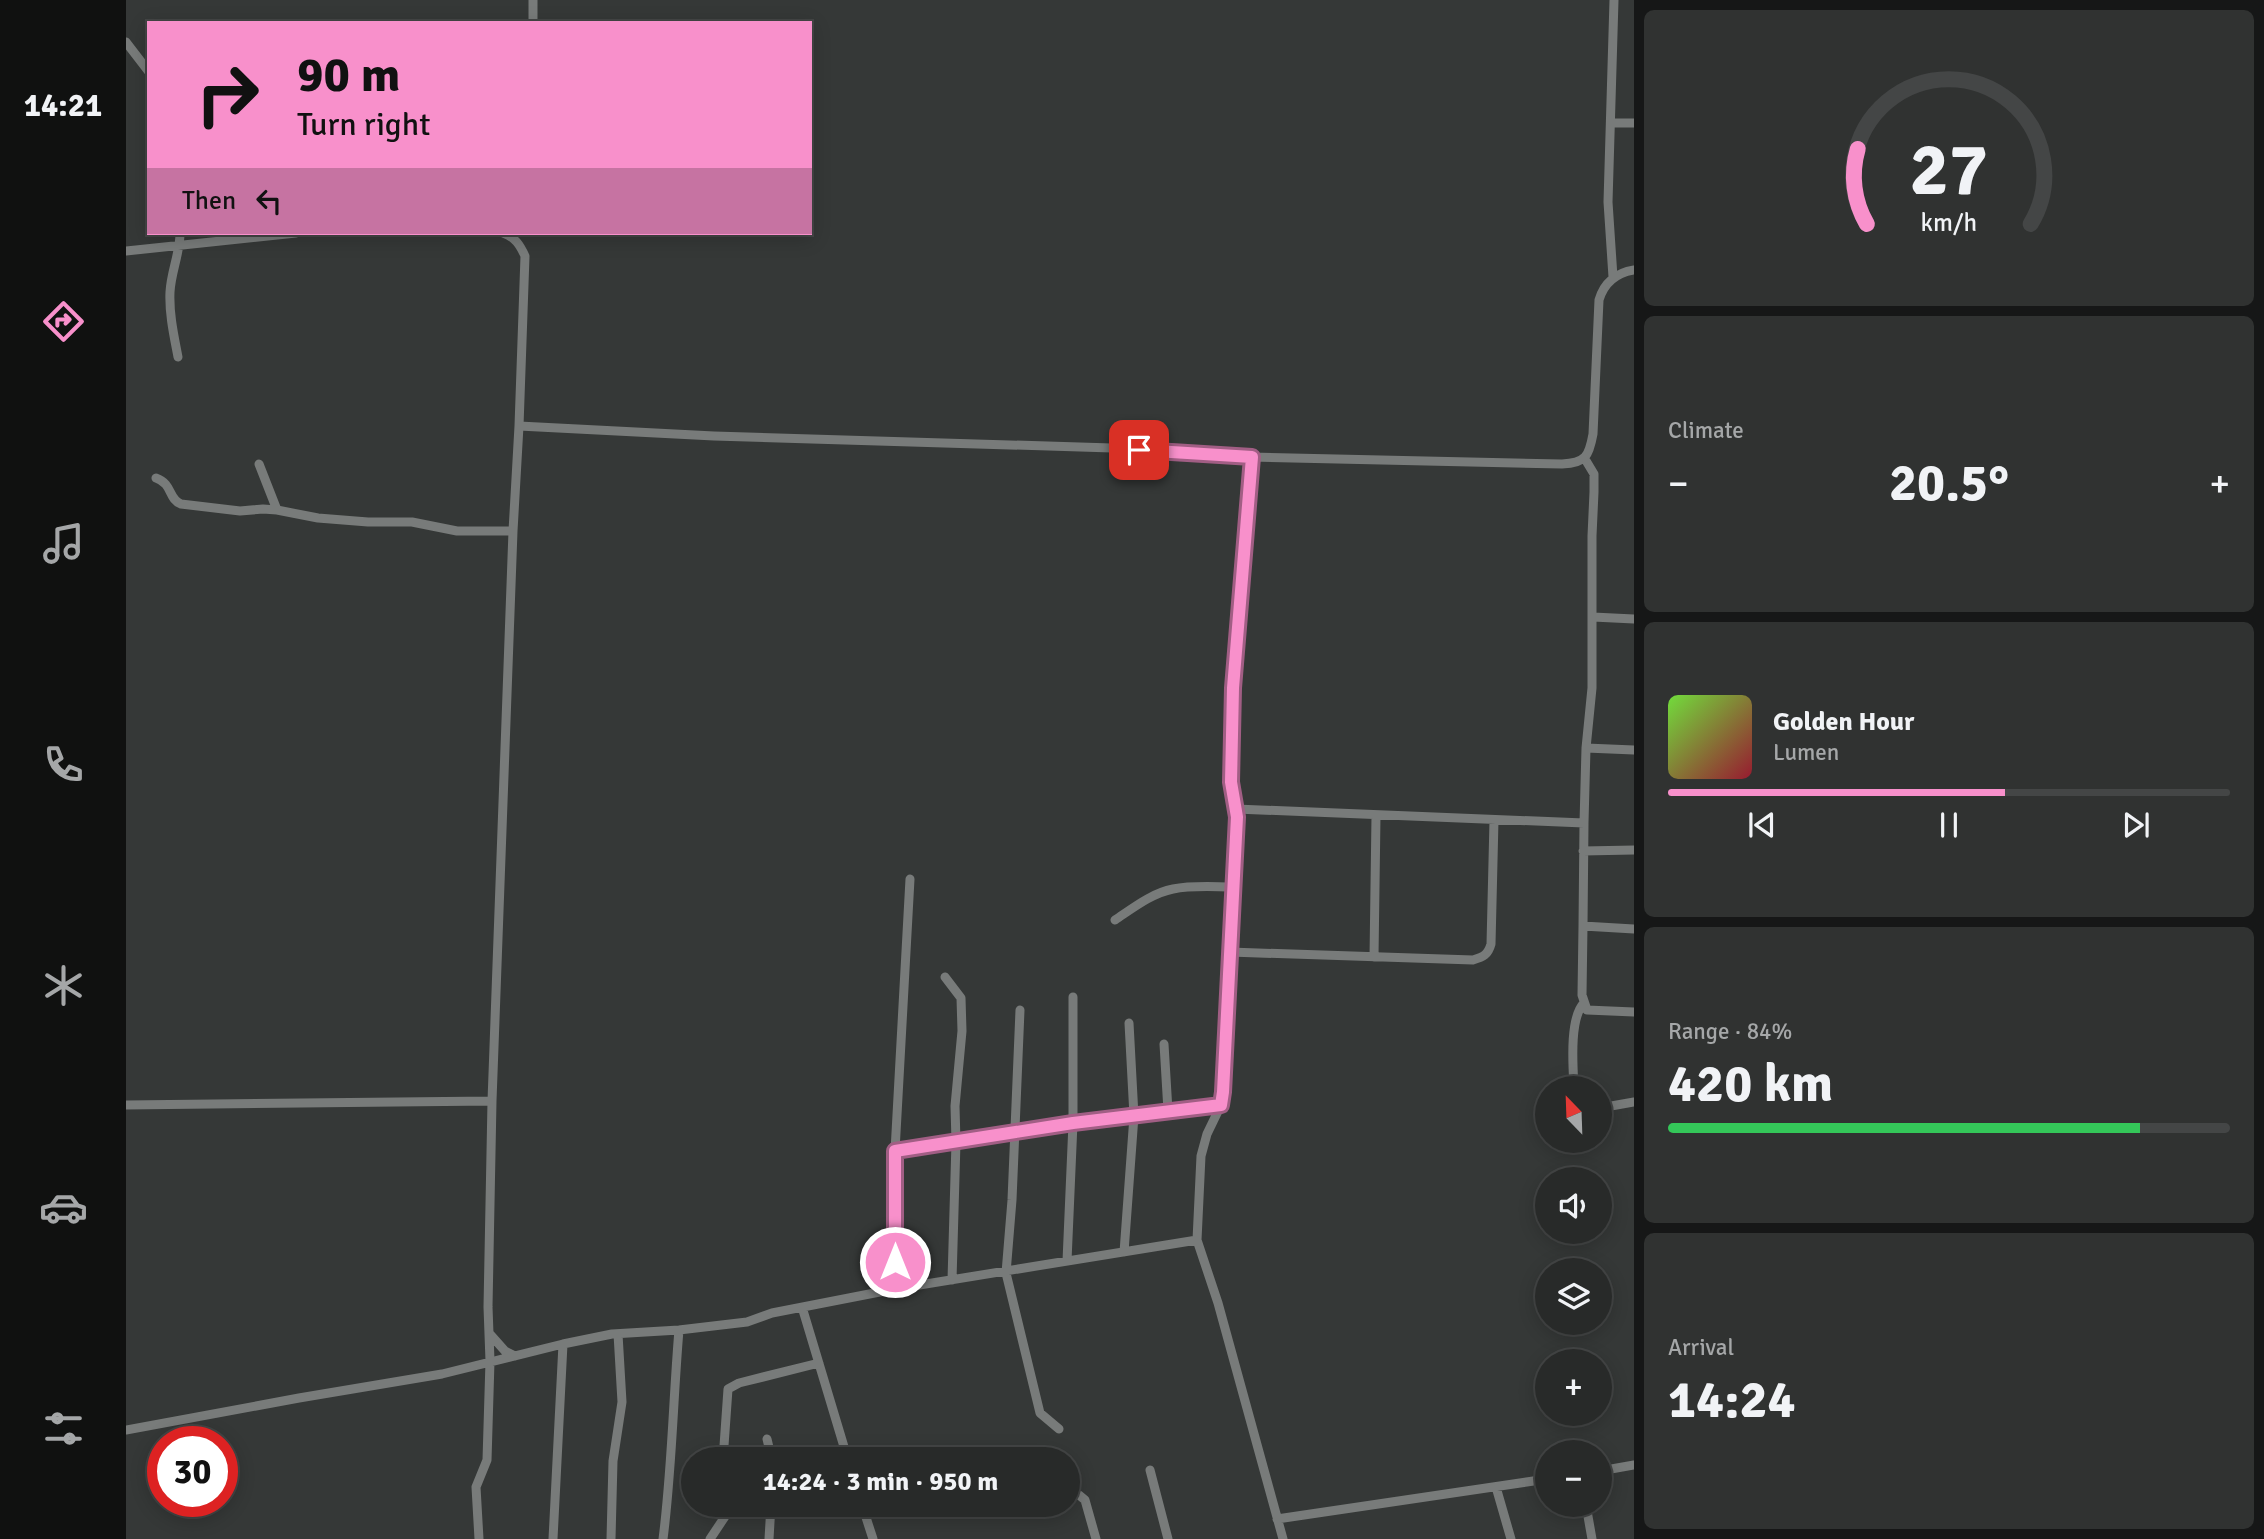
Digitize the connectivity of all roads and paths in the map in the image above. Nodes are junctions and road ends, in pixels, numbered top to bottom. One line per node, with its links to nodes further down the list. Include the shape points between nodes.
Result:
1 (533, 0): 3 (street)
2 (1614, 0): 6 (street)
3 (533, 21)
4 (126, 42): 5 (street)
5 (147, 69)
6 (1612, 122): 7 (street); 16 (street, via 1608,202)
7 (1634, 123)
8 (180, 235): 12 (street)
9 (275, 235): 12 (street)
10 (507, 235): 13 (street)
11 (522, 235): 13 (street)
12 (180, 244): 14 (street); 17 (street, via 170,293)
13 (520, 245): 18 (street, via 525,271)
14 (126, 251)
15 (1634, 270): 16 (street)
16 (1614, 277): 20 (street, via 1599,300 1593,434)
17 (178, 357)
18 (519, 426): 19 (street); 24 (street)
19 (1252, 457): 20 (street, via 1562,464); 29 (street, via 1233,688 1231,782)
20 (1585, 459): 25 (street, via 1594,474)
21 (259, 464): 23 (street)
22 (156, 478): 23 (street, via 168,485 181,504)
23 (278, 510): 24 (street, via 318,518 412,522 457,531)
24 (513, 531): 50 (street)
25 (1593, 617): 26 (street); 27 (street)
26 (1634, 619)
27 (1586, 748): 28 (street); 32 (street)
28 (1634, 750)
29 (1236, 809): 30 (street); 36 (street)
30 (1376, 816): 31 (street); 41 (street)
31 (1494, 820): 32 (street); 41 (street, via 1489,952 1473,960)
32 (1584, 823): 34 (street)
33 (1634, 850): 34 (street)
34 (1583, 851): 38 (street)
35 (910, 879): 60 (street)
36 (1234, 887): 37 (street, via 1170,889); 40 (street)
37 (1115, 920)
38 (1583, 926): 39 (street); 44 (street)
39 (1634, 929)
40 (1230, 952): 41 (street); 53 (street)
41 (1374, 957)
42 (945, 977): 59 (street, via 961,998)
43 (1073, 998): 57 (street)
44 (1584, 1003): 46 (street, via 1587,1010); 49 (street, via 1577,1010)
45 (1020, 1010): 58 (street)
46 (1634, 1012)
47 (1129, 1023): 56 (street)
48 (1164, 1044): 55 (street)
49 (1573, 1076)
50 (492, 1101): 52 (street); 69 (street)
51 (1634, 1102): 54 (street)
52 (126, 1105)
53 (1221, 1105): 55 (street); 61 (street, via 1201,1156)
54 (1612, 1106)
55 (1168, 1111): 56 (street)
56 (1133, 1116): 57 (street); 62 (street)
57 (1073, 1123): 58 (street); 63 (street)
58 (1014, 1133): 59 (street); 64 (street)
59 (956, 1142): 60 (street); 65 (street)
60 (895, 1151): 66 (street)
61 (1197, 1240): 62 (street); 91 (street)
62 (1124, 1252): 63 (street)
63 (1067, 1261): 64 (street)
64 (1006, 1273): 65 (street); 75 (street, via 1040,1413)
65 (952, 1280): 66 (street)
66 (895, 1289): 67 (street)
67 (802, 1307): 68 (street, via 747,1322); 74 (street)
68 (679, 1330): 70 (street); 95 (street)
69 (489, 1333): 72 (street); 73 (street)
70 (618, 1334): 71 (street); 94 (street, via 622,1402)
71 (563, 1344): 72 (street); 93 (street)
72 (516, 1356): 73 (street)
73 (489, 1361): 76 (street, via 442,1374); 92 (street, via 487,1460 476,1487)
74 (819, 1363): 78 (street, via 728,1389); 80 (street)
75 (1059, 1429)
76 (126, 1430)
77 (767, 1439): 79 (street)
78 (724, 1447)
79 (769, 1447)
80 (844, 1447)
81 (1634, 1465): 83 (street)
82 (1150, 1469): 100 (street)
83 (1612, 1469)
84 (1535, 1481): 85 (street)
85 (1496, 1487): 91 (street); 102 (street)
86 (1080, 1496): 99 (street)
87 (724, 1517): 96 (street)
88 (770, 1517): 97 (street)
89 (866, 1517): 98 (street)
90 (1588, 1517): 103 (street)
91 (1277, 1518): 101 (street)
92 (479, 1539)
93 (553, 1539)
94 (611, 1539)
95 (663, 1539)
96 (710, 1539)
97 (769, 1539)
98 (873, 1539)
99 (1096, 1539)
100 (1168, 1539)
101 (1283, 1539)
102 (1511, 1539)
103 (1592, 1539)

